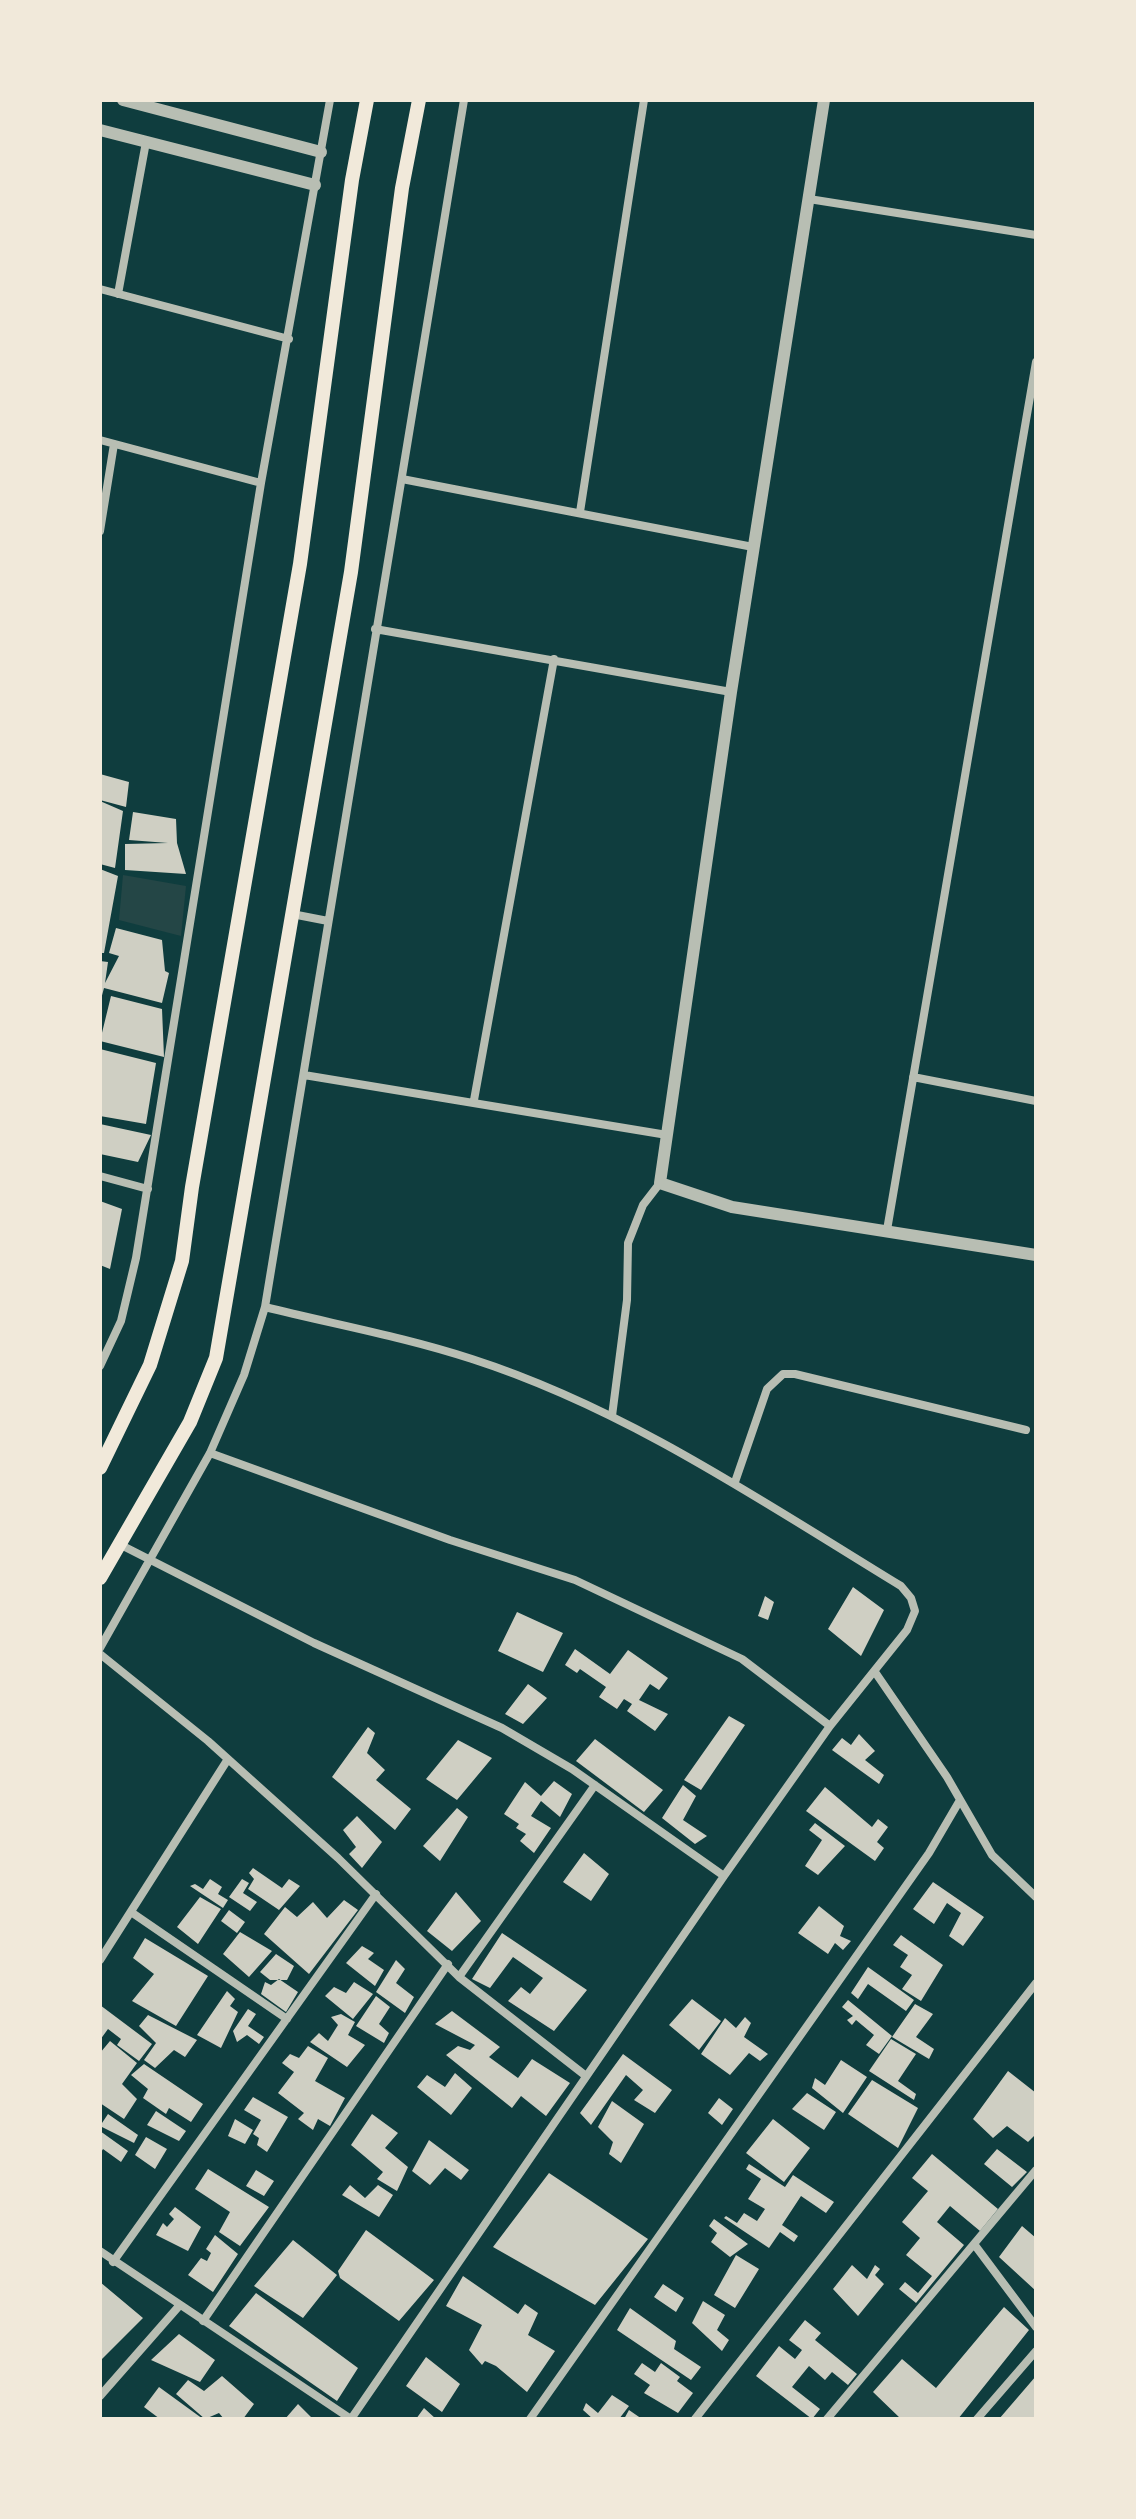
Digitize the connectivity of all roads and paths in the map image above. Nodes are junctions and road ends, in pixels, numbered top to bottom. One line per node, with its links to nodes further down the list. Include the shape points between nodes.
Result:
1 (123, 100): 10 (street)
2 (330, 100): 10 (street)
3 (367, 100): 46 (main road, via 300,564 182,1261 150,1365)
4 (419, 100): 29 (main road, via 402,188 351,572)
5 (464, 100): 21 (street)
6 (644, 100): 23 (street)
7 (824, 100): 12 (street)
8 (100, 130): 9 (street)
9 (146, 142): 11 (street); 15 (street)
10 (321, 152): 11 (street)
11 (315, 185): 16 (street)
12 (809, 199): 13 (street); 25 (street)
13 (1036, 235)
14 (100, 289): 15 (street)
15 (118, 294): 16 (street)
16 (289, 339): 22 (street)
17 (1036, 362): 18 (street)
18 (1032, 402): 32 (street)
19 (100, 440): 20 (street)
20 (114, 444): 22 (street); 24 (street)
21 (402, 479): 23 (street); 26 (street)
22 (261, 483): 38 (street)
23 (580, 512): 25 (street)
24 (100, 531)
25 (753, 547): 28 (street)
26 (375, 629): 27 (street); 30 (street)
27 (554, 659): 28 (street); 33 (street)
28 (731, 692): 35 (street)
29 (292, 914): 30 (street); 48 (main road, via 216,1358 190,1422)
30 (328, 921): 31 (street)
31 (304, 1075): 33 (street); 41 (street)
32 (913, 1077): 34 (street); 39 (street)
33 (474, 1100): 35 (street)
34 (1036, 1101)
35 (667, 1135): 37 (street)
36 (100, 1176): 38 (street)
37 (660, 1183): 39 (street, via 732,1207); 43 (street, via 643,1205 628,1243 625,1325)
38 (148, 1189): 42 (street, via 121,1321)
39 (887, 1230): 40 (street)
40 (1036, 1255)
41 (265, 1307): 43 (street, via 471,1358); 45 (street, via 244,1375)
42 (100, 1366)
43 (612, 1416): 47 (street)
44 (1026, 1430): 47 (street, via 783,1374 767,1389)
45 (210, 1453): 49 (street); 53 (street, via 575,1580 742,1659)
46 (100, 1468)
47 (735, 1482): 52 (street, via 901,1586 911,1598 915,1611 907,1630)
48 (121, 1545): 49 (street); 50 (main road)
49 (149, 1560): 51 (street); 55 (street, via 314,1643 502,1728)
50 (100, 1578)
51 (100, 1651): 54 (street)
52 (875, 1672): 53 (street); 56 (street)
53 (830, 1726): 57 (street)
54 (228, 1759): 58 (street); 60 (street)
55 (595, 1785): 57 (street); 63 (street)
56 (960, 1800): 59 (street, via 992,1855); 77 (street, via 929,1853)
57 (724, 1876): 66 (street)
58 (376, 1894): 62 (street); 65 (street)
59 (1036, 1897)
60 (131, 1912): 61 (street); 65 (street)
61 (100, 1960)
62 (448, 1964): 63 (street); 72 (street)
63 (459, 1977): 66 (street)
64 (1036, 1983): 78 (street)
65 (287, 2019): 70 (street)
66 (586, 2076): 76 (street)
67 (1036, 2170): 68 (street)
68 (974, 2244): 73 (street); 79 (street)
69 (100, 2251): 70 (street)
70 (113, 2262): 71 (street)
71 (179, 2306): 72 (street); 75 (street)
72 (203, 2321): 76 (street)
73 (1036, 2327)
74 (1036, 2351): 80 (street)
75 (100, 2396)
76 (351, 2419)
77 (530, 2419)
78 (695, 2419)
79 (827, 2419)
80 (977, 2419)

